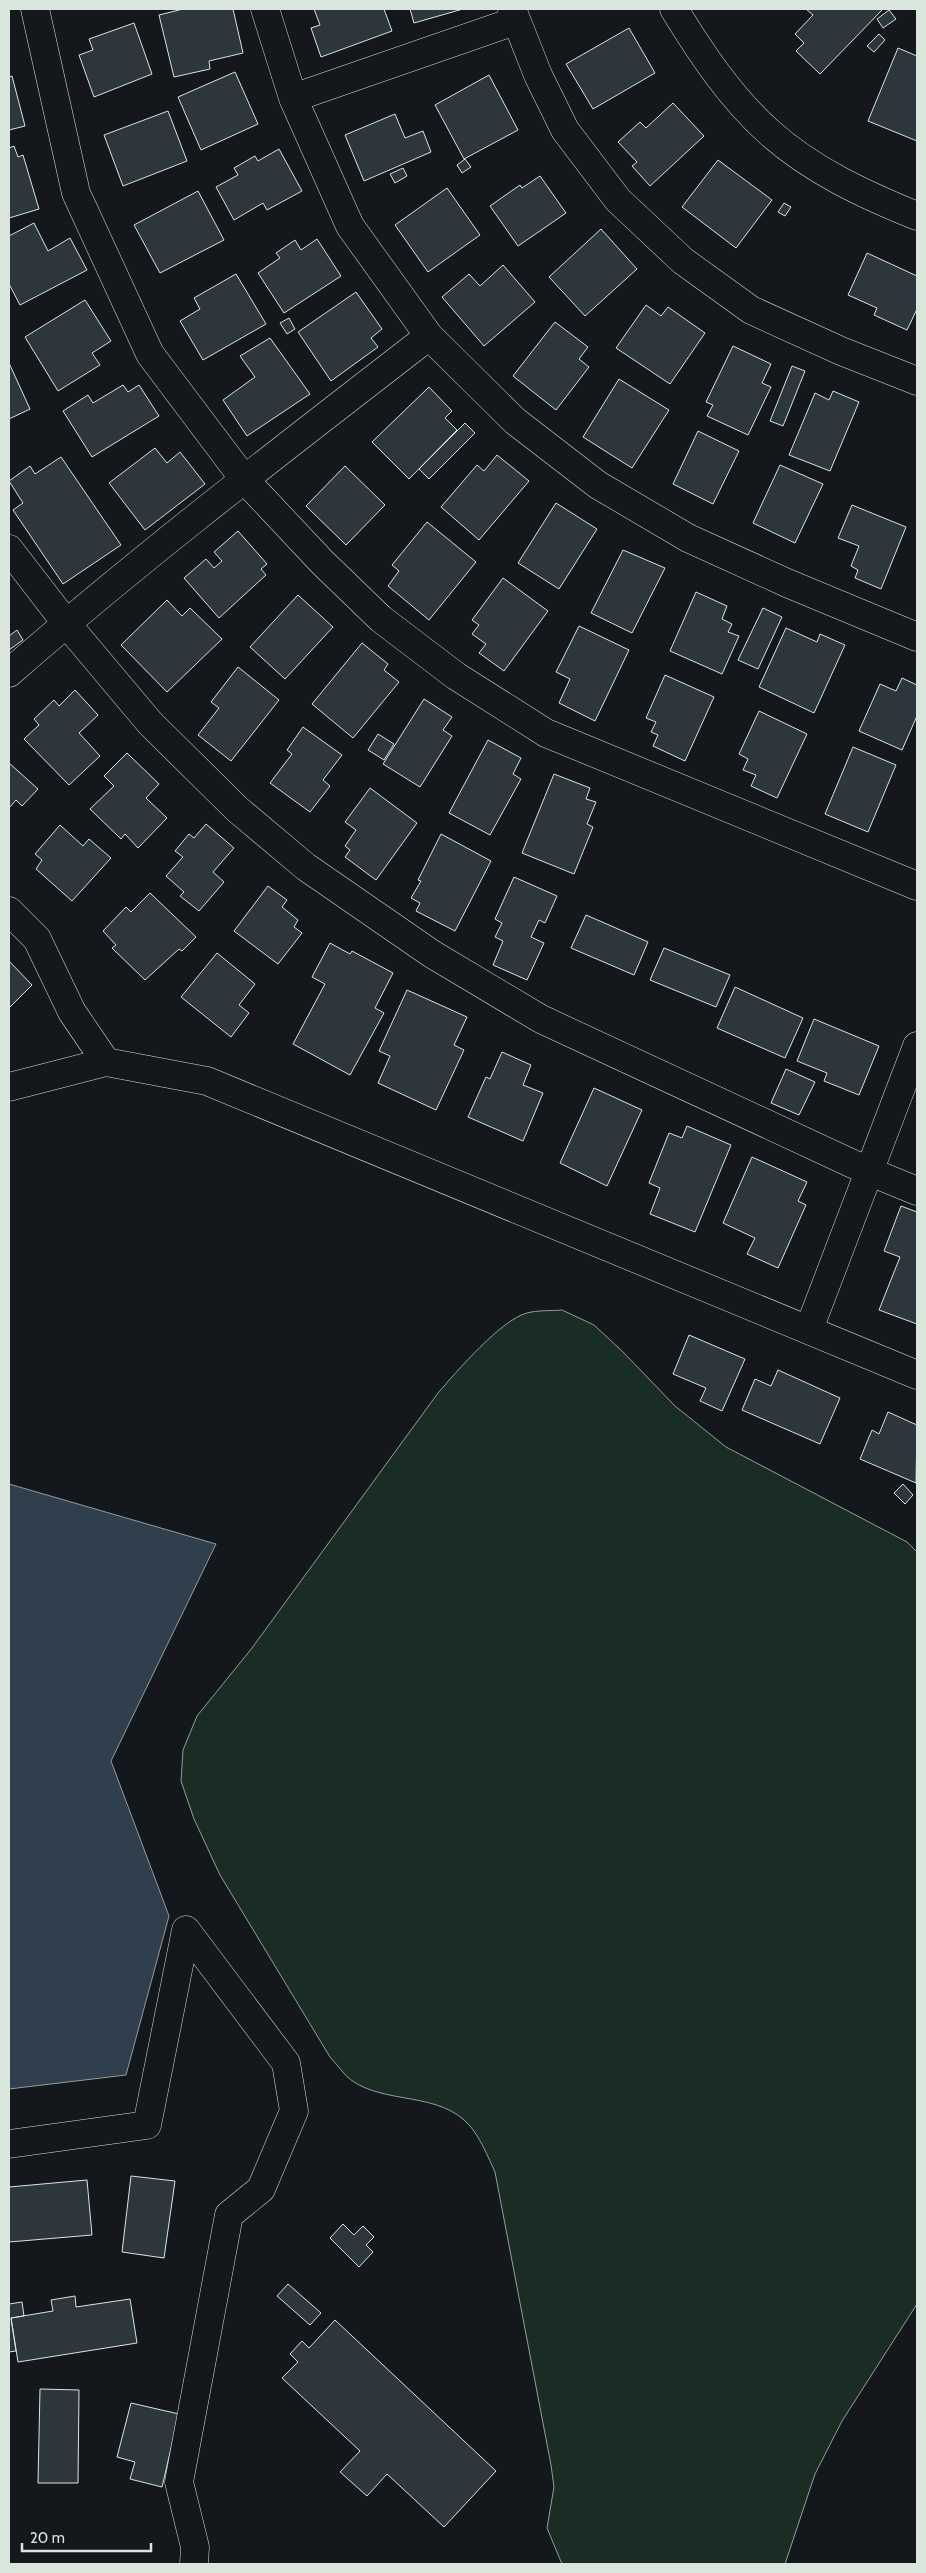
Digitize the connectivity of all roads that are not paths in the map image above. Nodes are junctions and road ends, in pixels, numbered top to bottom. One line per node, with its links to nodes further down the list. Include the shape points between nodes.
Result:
1 (35, 9): 9 (street, via 76,193 150,354)
2 (265, 9): 5 (street)
3 (674, 9): 6 (street, via 732,94 769,133 813,165 869,196)
4 (513, 15): 5 (street); 8 (street, via 565,130 618,200 683,262 751,310)
5 (293, 98): 7 (street, via 350,226)
6 (917, 216)
7 (429, 336): 9 (street); 12 (street, via 514,421 598,485 688,538)
8 (917, 381)
9 (244, 479): 11 (street); 14 (street, via 380,618 456,676 546,733)
10 (9, 550): 11 (street)
11 (66, 624): 13 (street); 19 (street, via 150,723 237,809 306,867 432,954 540,1019)
12 (917, 637)
13 (9, 673)
14 (917, 886)
15 (9, 911): 17 (street, via 37,939 72,1012)
16 (917, 1046): 19 (street)
17 (106, 1062): 18 (street); 21 (street, via 207,1081)
18 (9, 1087)
19 (868, 1171): 20 (street); 21 (street)
20 (917, 1191)
21 (809, 1329): 22 (street)
22 (917, 1375)
23 (9, 2144): 24 (street, via 147,2126 186,1930 286,2063 294,2110 260,2189 229,2215 179,2482 195,2547)
24 (194, 2564)

